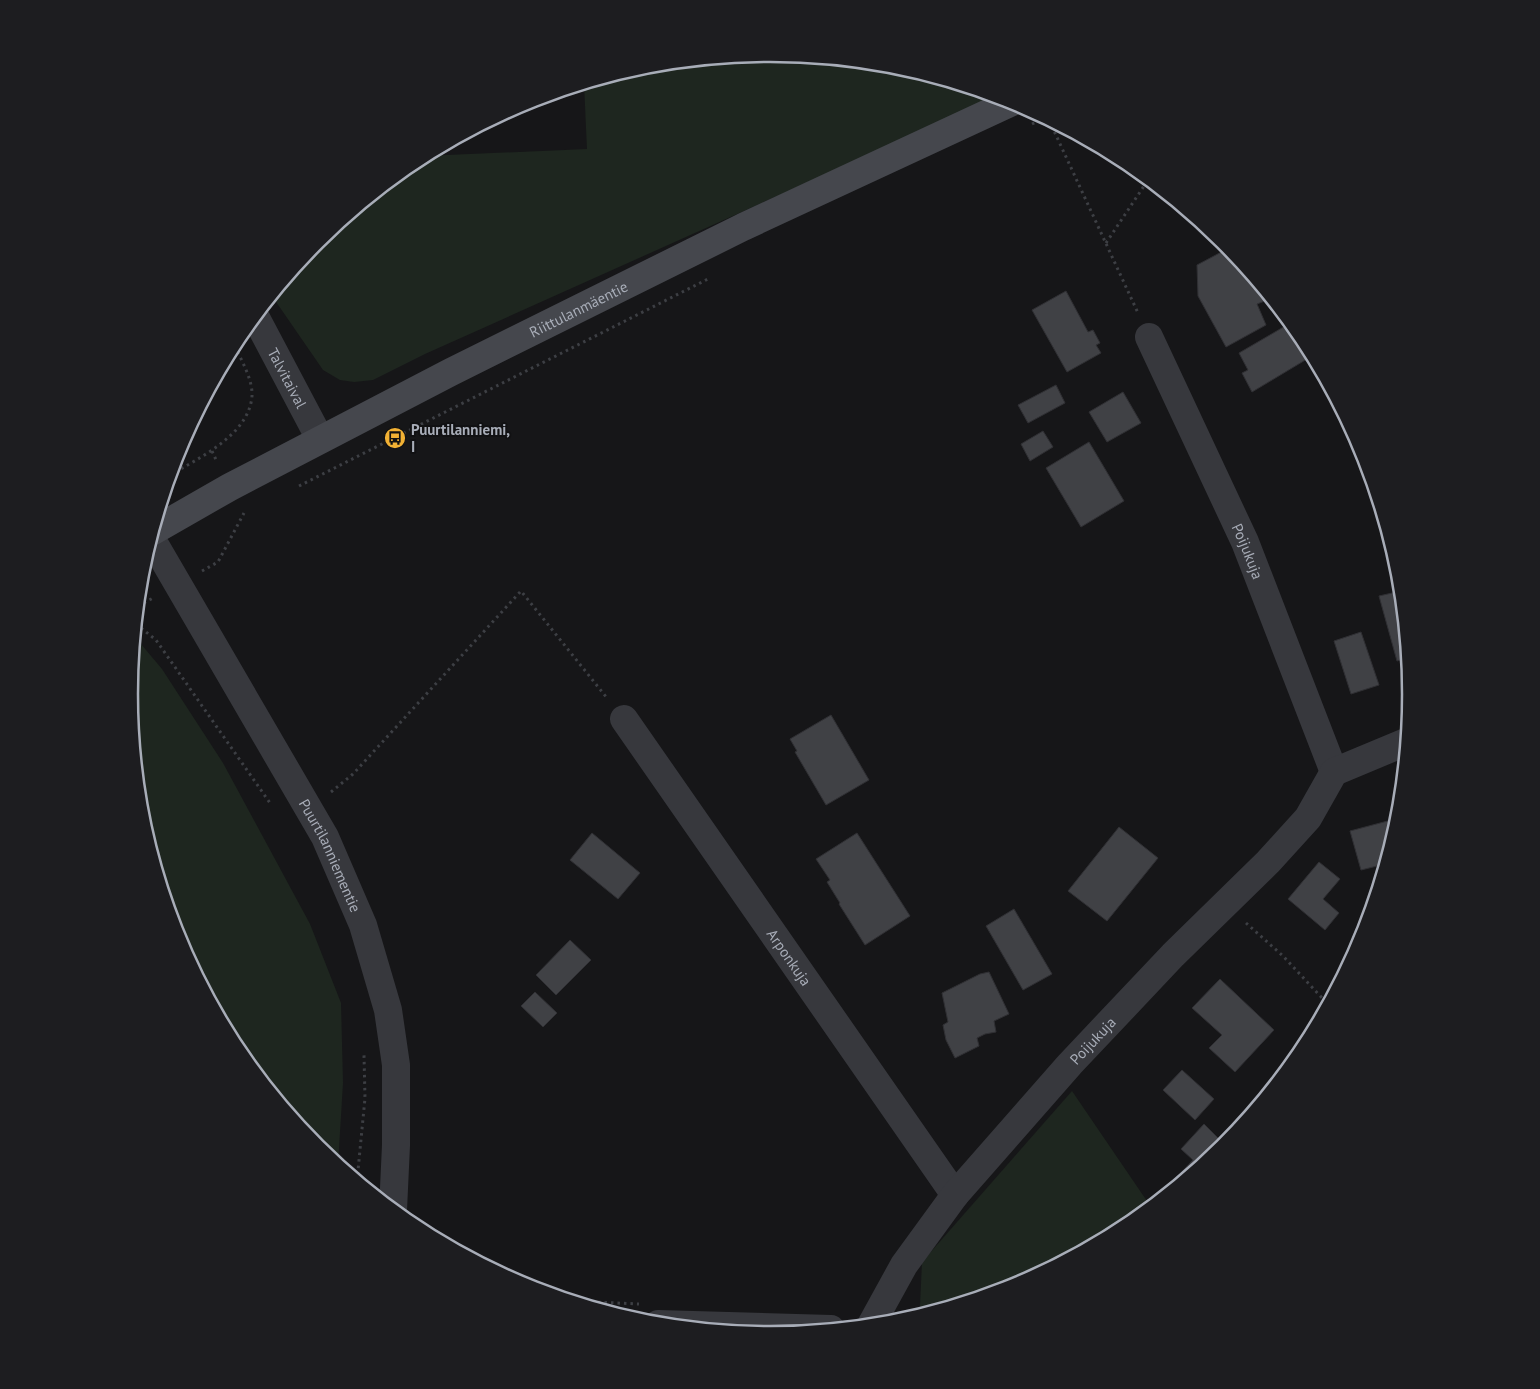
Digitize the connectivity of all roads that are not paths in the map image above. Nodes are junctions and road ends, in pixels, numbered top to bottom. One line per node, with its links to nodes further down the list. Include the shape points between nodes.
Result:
1 (1001, 107): 4 (street, Riittulanmäentie, via 743,227)
2 (259, 324): 4 (street, Talvitaival)
3 (1149, 337): 9 (street, Poijukuja, via 1246,542)
4 (320, 439): 5 (street, Riittulanmäentie)
5 (162, 525)
6 (156, 547): 11 (street, Puurtilanniementie, via 325,837 363,925 388,1010 396,1065)
7 (624, 719): 10 (street, Arponkuja)
8 (1400, 744): 9 (street)
9 (1334, 772): 10 (street, Poijukuja, via 1308,818 1070,1064)
10 (955, 1195): 12 (street, Poijukuja, via 904,1265)
11 (393, 1202)
12 (876, 1317)

